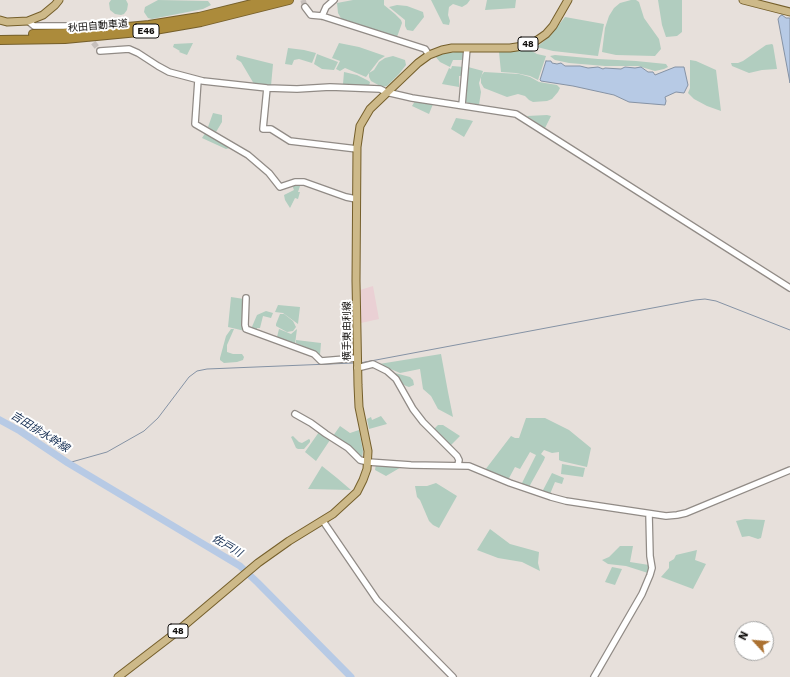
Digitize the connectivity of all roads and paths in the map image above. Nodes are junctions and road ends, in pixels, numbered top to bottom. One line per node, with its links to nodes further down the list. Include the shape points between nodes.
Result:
1 (59, 0): 11 (main road, via 43,14)
2 (268, 0): 13 (highway, 秋田自動車道 / E46, via 199,17 149,25 64,33)
3 (290, 0): 14 (highway, 秋田自動車道 / E46, via 200,22 149,31 65,39)
4 (334, 0): 9 (street, via 326,7)
5 (568, 0): 15 (main road, 横手東由利線 / 48, via 553,26 536,41 516,47)
6 (743, 0): 8 (main road)
7 (305, 7): 9 (street, via 311,15)
8 (790, 12)
9 (322, 16): 17 (street, via 425,49)
10 (0, 20): 11 (main road)
11 (28, 21): 12 (street, via 34,26)
12 (77, 26)
13 (0, 35)
14 (0, 40)
15 (468, 48): 17 (main road, 横手東由利線 / 48, via 447,48); 21 (street)
16 (100, 52): 18 (street, via 129,49 169,72)
17 (429, 56): 20 (main road, 横手東由利線 / 48)
18 (198, 80): 19 (street); 23 (street, via 195,124 248,155 269,173 280,187 304,182)
19 (267, 88): 20 (street, via 364,87); 22 (street, via 263,129 271,129 290,141)
20 (386, 92): 21 (street); 22 (main road, 横手東由利線 / 48, via 364,118 360,126)
21 (462, 105): 24 (street, via 516,114)
22 (357, 149): 23 (main road, 横手東由利線 / 48)
23 (356, 198): 26 (main road, 横手東由利線 / 48)
24 (790, 288)
25 (246, 298): 26 (street, via 246,329 314,354 321,361)
26 (358, 358): 27 (main road, 横手東由利線 / 48)
27 (357, 368): 29 (main road, 横手東由利線 / 48); 30 (street, via 373,364 396,379 423,422 457,456)
28 (296, 414): 29 (street, via 348,448 360,460)
29 (368, 462): 30 (street); 33 (main road, 横手東由利線 / 48, via 364,480 357,492)
30 (458, 465): 32 (street, via 469,466 510,483 566,501)
31 (790, 470): 32 (street, via 686,513 666,516)
32 (649, 514): 36 (street, via 652,568 650,575 642,594)
33 (323, 521): 34 (main road, 横手東由利線 / 48, via 258,563 174,634); 35 (street, via 377,600)
34 (118, 677)
35 (453, 677)
36 (594, 677)

